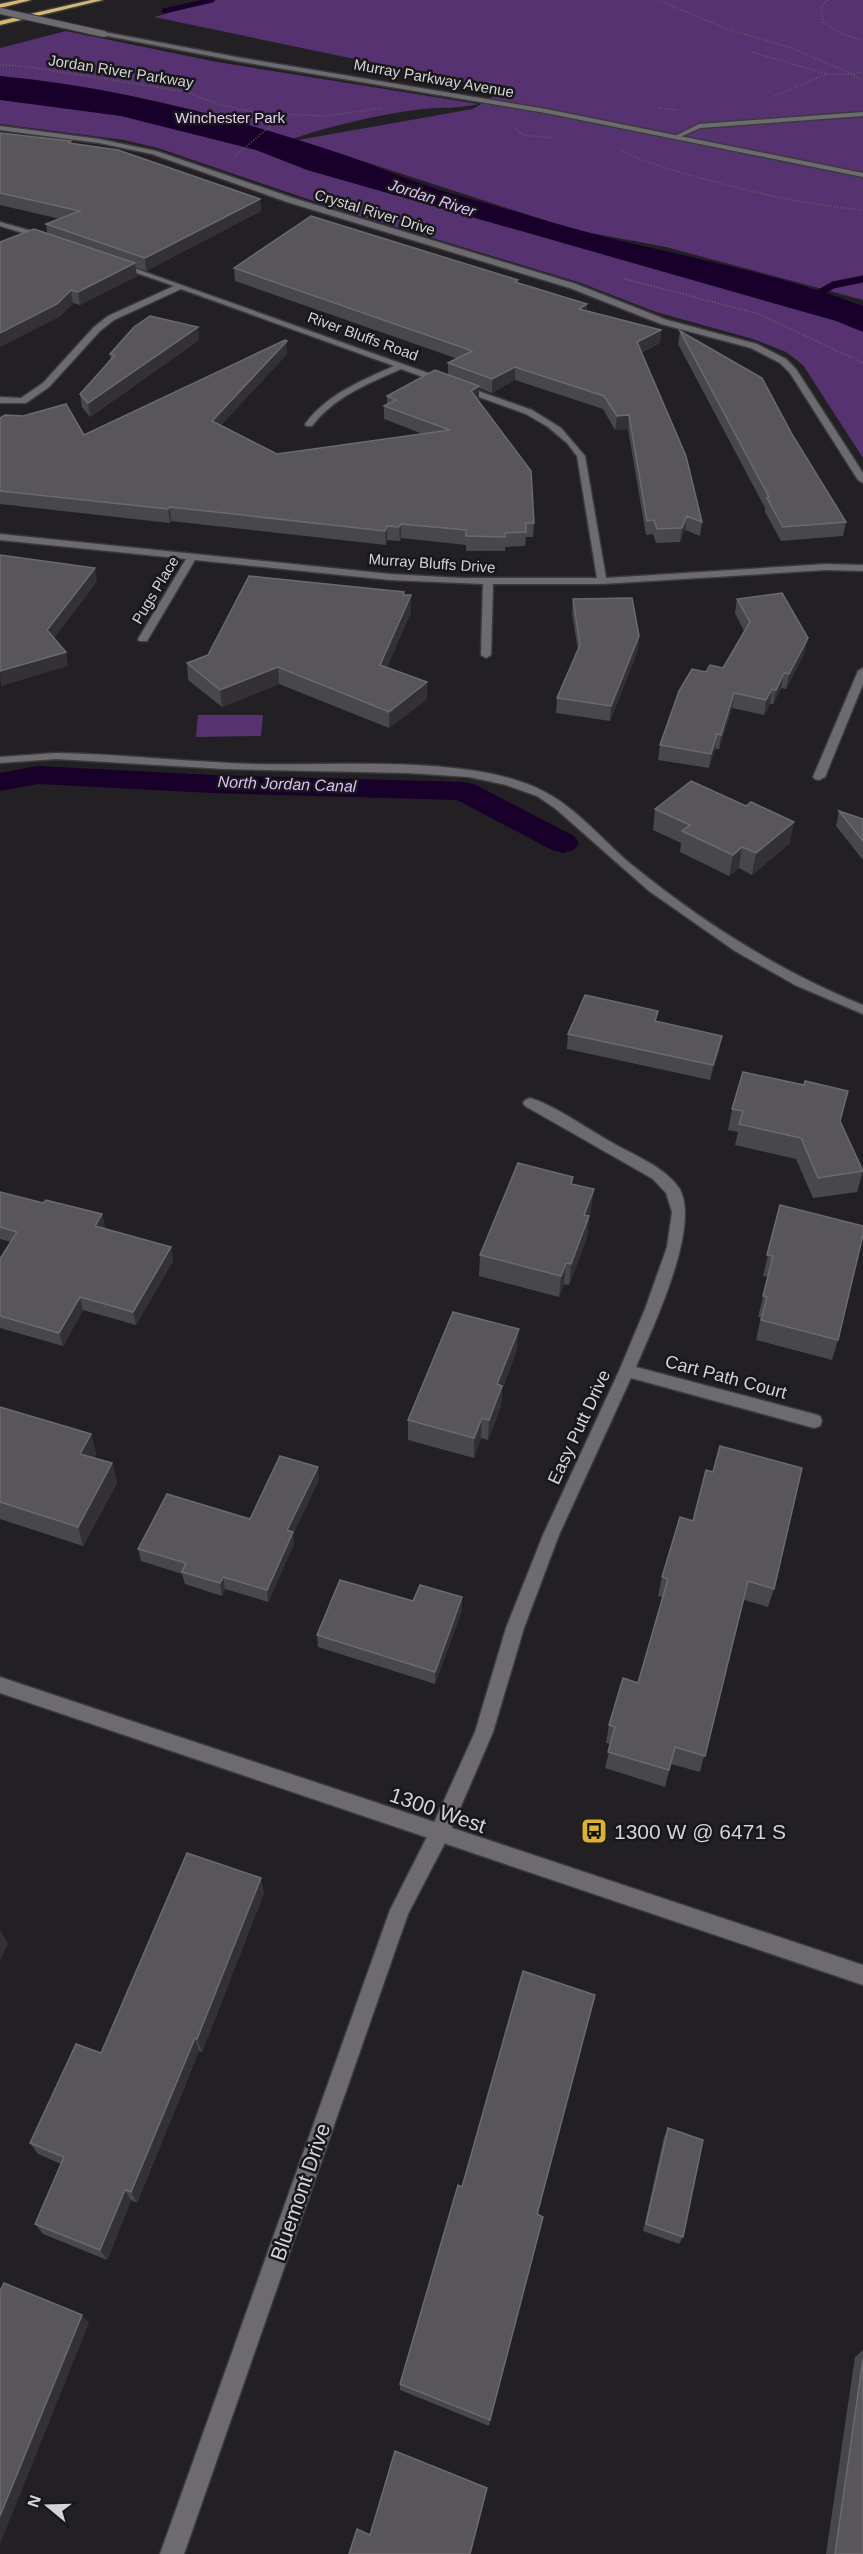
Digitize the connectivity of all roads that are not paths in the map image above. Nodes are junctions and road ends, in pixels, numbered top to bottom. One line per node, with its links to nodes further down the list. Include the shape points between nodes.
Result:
1 (28, 0): 3 (highway)
2 (100, 0): 5 (highway)
3 (0, 6)
4 (0, 11): 8 (street, Murray Parkway Avenue, bridge, via 242,60)
5 (0, 22)
6 (863, 114): 8 (street, via 699,126)
7 (0, 128): 17 (street, Crystal River Drive, via 141,149 301,203 573,286 664,322 768,352 793,371)
8 (678, 136): 9 (street, Murray Parkway Avenue)
9 (863, 175)
10 (0, 224): 11 (street)
11 (58, 243)
12 (103, 258): 13 (street, River Bluffs Road)
13 (180, 286): 14 (street, River Bluffs Road); 15 (street, via 111,318 46,385 23,401)
14 (402, 366): 16 (street, via 327,403); 21 (street, River Bluffs Road, via 529,412 554,425 571,440 580,456)
15 (0, 400)
16 (309, 424)
17 (863, 480)
18 (0, 537): 19 (street, Murray Bluffs Drive)
19 (193, 556): 22 (street, Murray Bluffs Drive); 23 (street, Pugs Place)
20 (863, 568): 21 (street, Murray Bluffs Drive)
21 (602, 581): 22 (street, Murray Bluffs Drive)
22 (488, 582): 24 (street)
23 (143, 639)
24 (486, 655)
25 (863, 671): 27 (street)
26 (0, 760): 28 (street, via 58,756 275,768 429,771 515,785 547,797 573,815 593,838 659,893 747,952)
27 (819, 777)
28 (863, 1010)
29 (530, 1103): 30 (street, Easy Putt Drive, via 638,1162 673,1191 680,1212 674,1246)
30 (627, 1371): 31 (street, Cart Path Court); 33 (street, Easy Putt Drive, via 551,1535 515,1628 484,1732)
31 (814, 1421)
32 (0, 1685): 33 (street, 1300 West)
33 (439, 1834): 34 (street, 1300 West); 35 (street, Bluemont Drive, via 400,1910)
34 (863, 1976)
35 (172, 2554)

